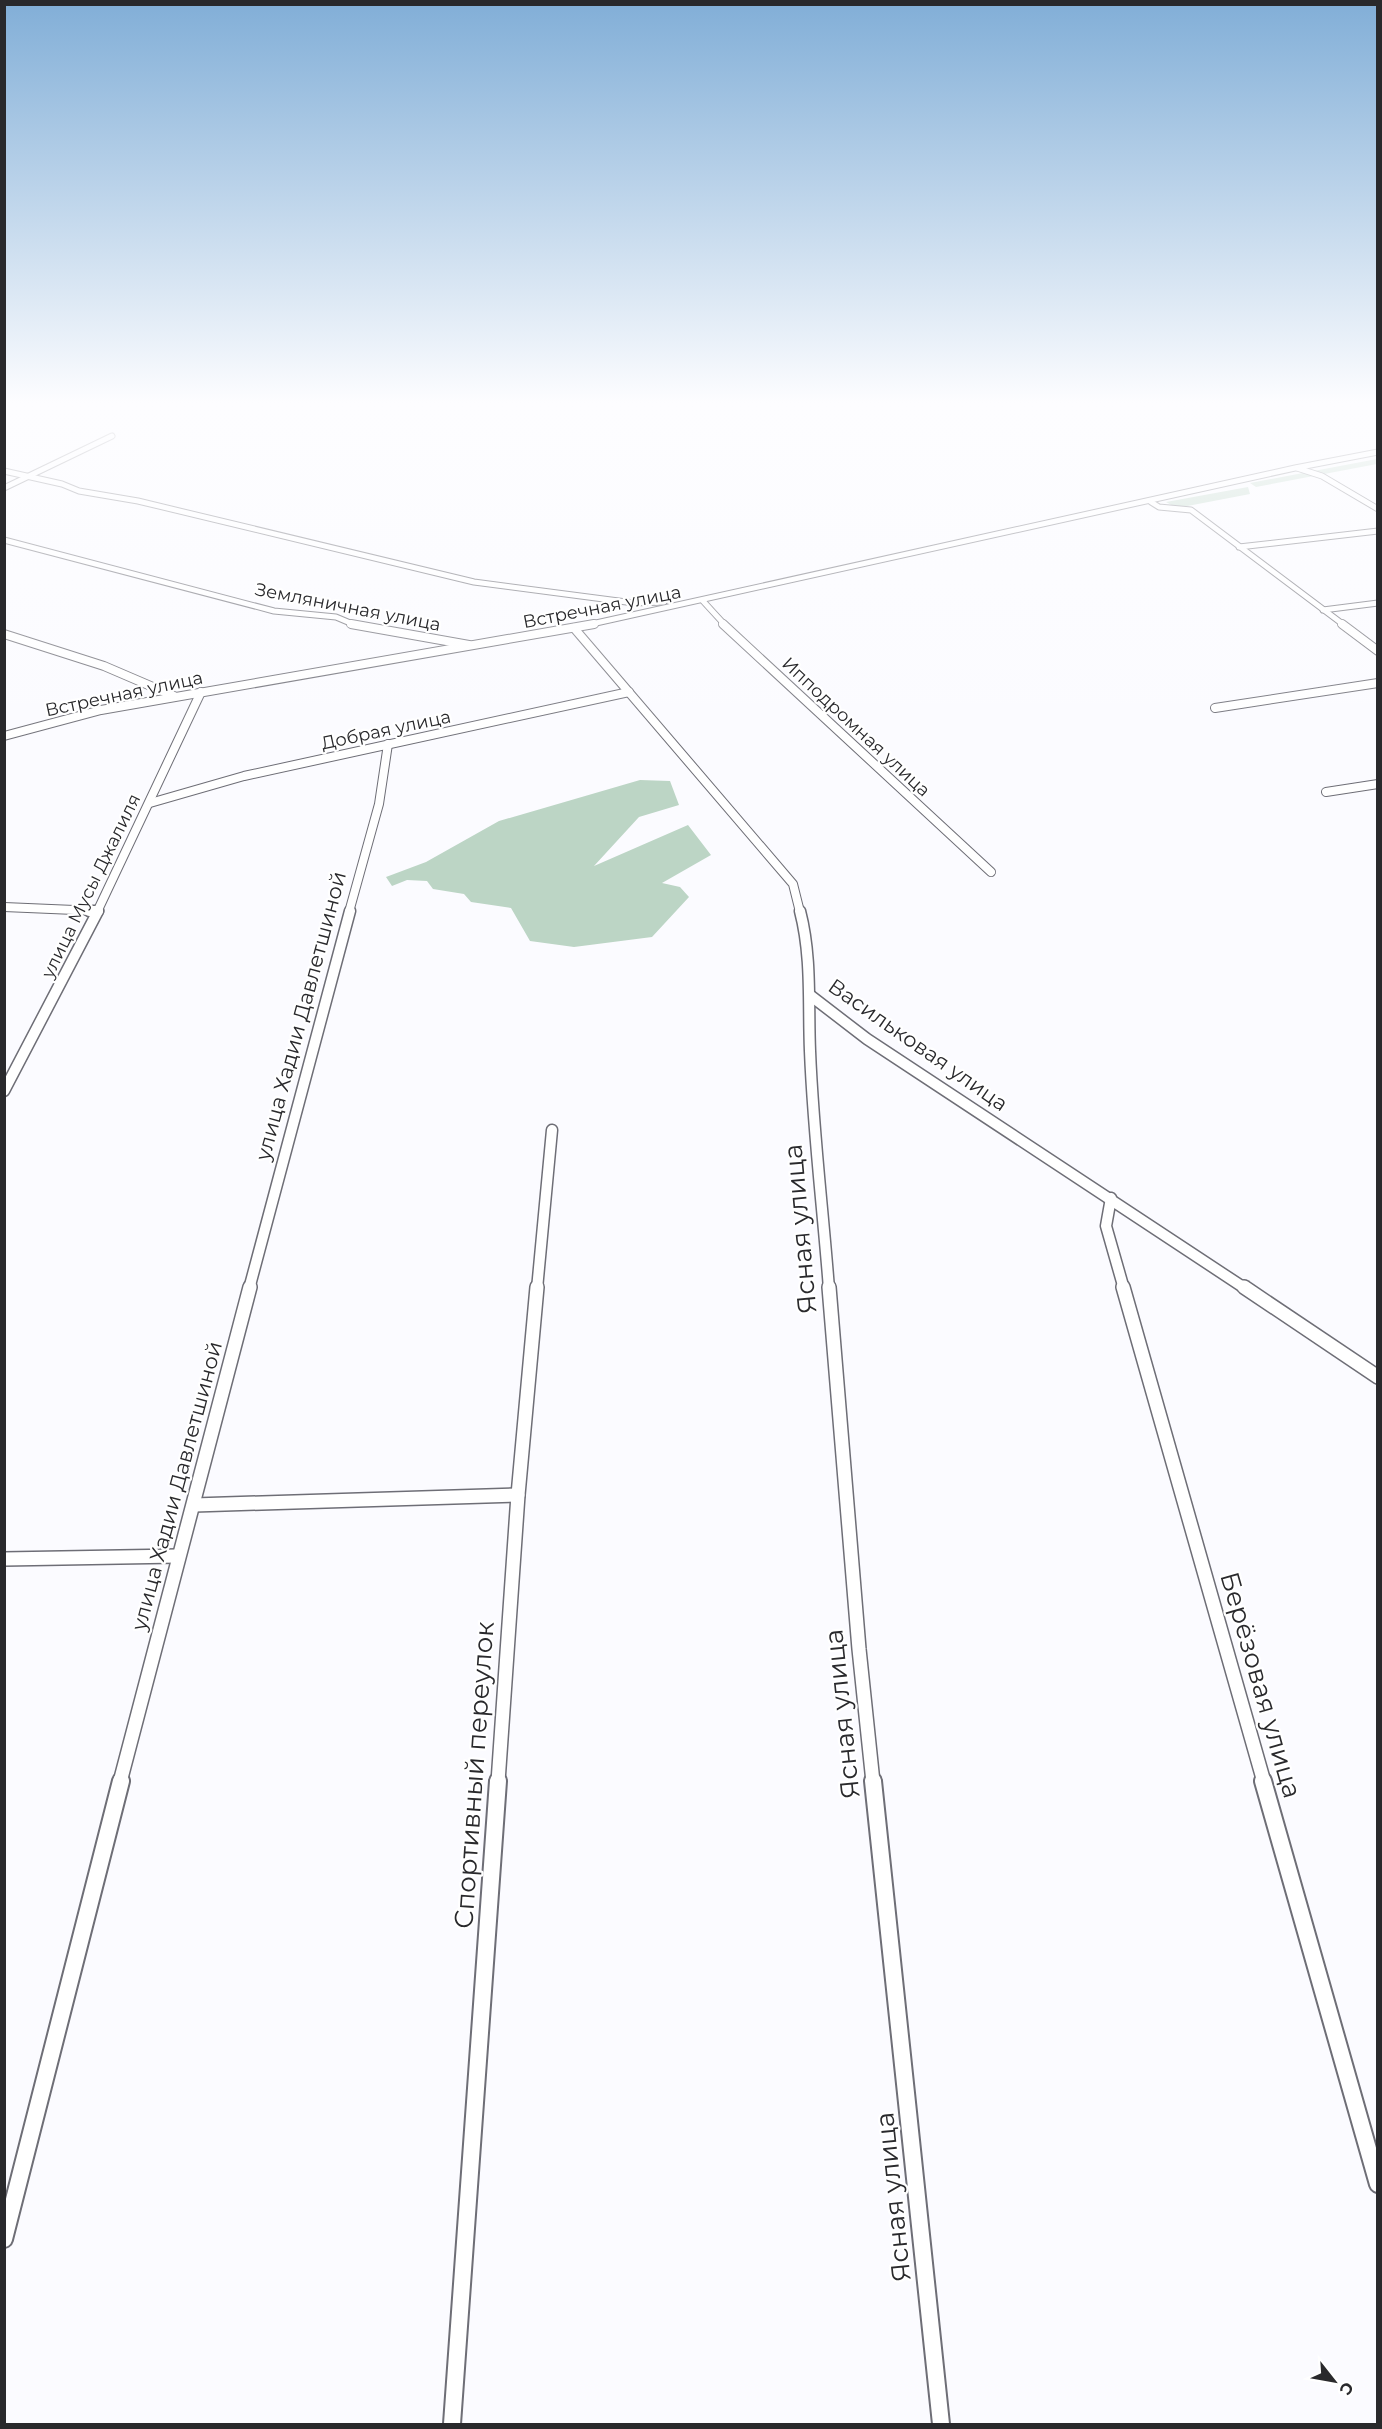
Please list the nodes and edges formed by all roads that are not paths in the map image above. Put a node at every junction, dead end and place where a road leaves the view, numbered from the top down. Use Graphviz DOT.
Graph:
graph roads {
  1 [pos="214,519"];
  2 [pos="1071,519"];
  3 [pos="1203,519"];
  4 [pos="1377,531"];
  5 [pos="4,540"];
  6 [pos="1239,547"];
  7 [pos="702,601"];
  8 [pos="664,602"];
  9 [pos="1377,603"];
  10 [pos="1323,610"];
  11 [pos="574,628"];
  12 [pos="4,634"];
  13 [pos="478,646"];
  14 [pos="1377,651"];
  15 [pos="1377,683"];
  16 [pos="201,692"];
  17 [pos="629,692"];
  18 [pos="175,696"];
  19 [pos="1215,708"];
  20 [pos="4,736"];
  21 [pos="388,744"];
  22 [pos="1377,784"];
  23 [pos="1326,792"];
  24 [pos="150,804"];
  25 [pos="991,872"];
  26 [pos="4,908"];
  27 [pos="98,912"];
  28 [pos="811,996"];
  29 [pos="4,1091"];
  30 [pos="552,1130"];
  31 [pos="1111,1198"];
  32 [pos="1377,1377"];
  33 [pos="518,1495"];
  34 [pos="194,1505"];
  35 [pos="178,1556"];
  36 [pos="4,1558"];
  37 [pos="1377,2184"];
  38 [pos="4,2239"];
  39 [pos="452,2424"];
  40 [pos="941,2424"];
  1 -- 8 [label="street"];
  2 -- 7 [label="street, Встречная улица"];
  3 -- 6 [label="street"];
  4 -- 6 [label="street"];
  5 -- 13 [label="street, Земляничная улица"];
  6 -- 10 [label="street"];
  7 -- 11 [label="street, Встречная улица"];
  7 -- 25 [label="street, Ипподромная улица"];
  9 -- 10 [label="street"];
  10 -- 14 [label="street"];
  11 -- 13 [label="street, Встречная улица"];
  11 -- 17 [label="street, Васильковая улица"];
  12 -- 18 [label="street"];
  13 -- 16 [label="street, Встречная улица"];
  15 -- 19 [label="street"];
  16 -- 18 [label="street, Встречная улица"];
  16 -- 24 [label="street, улица Мусы Джалиля"];
  17 -- 21 [label="street, Добрая улица"];
  17 -- 28 [label="street, Васильковая улица"];
  18 -- 20 [label="street, Встречная улица"];
  21 -- 24 [label="street, Добрая улица"];
  21 -- 34 [label="street, улица Хадии Давлетшиной"];
  22 -- 23 [label="street"];
  24 -- 27 [label="street, улица Мусы Джалиля"];
  26 -- 27 [label="street"];
  27 -- 29 [label="street, улица Мусы Джалиля"];
  28 -- 31 [label="street, Васильковая улица"];
  28 -- 40 [label="street, Ясная улица"];
  30 -- 33 [label="street, Спортивный переулок"];
  31 -- 32 [label="street, Васильковая улица"];
  31 -- 37 [label="street, Берёзовая улица"];
  33 -- 34 [label="street"];
  33 -- 39 [label="street, Спортивный переулок"];
  34 -- 35 [label="street, улица Хадии Давлетшиной"];
  35 -- 36 [label="street"];
  35 -- 38 [label="street, улица Хадии Давлетшиной"];
}
